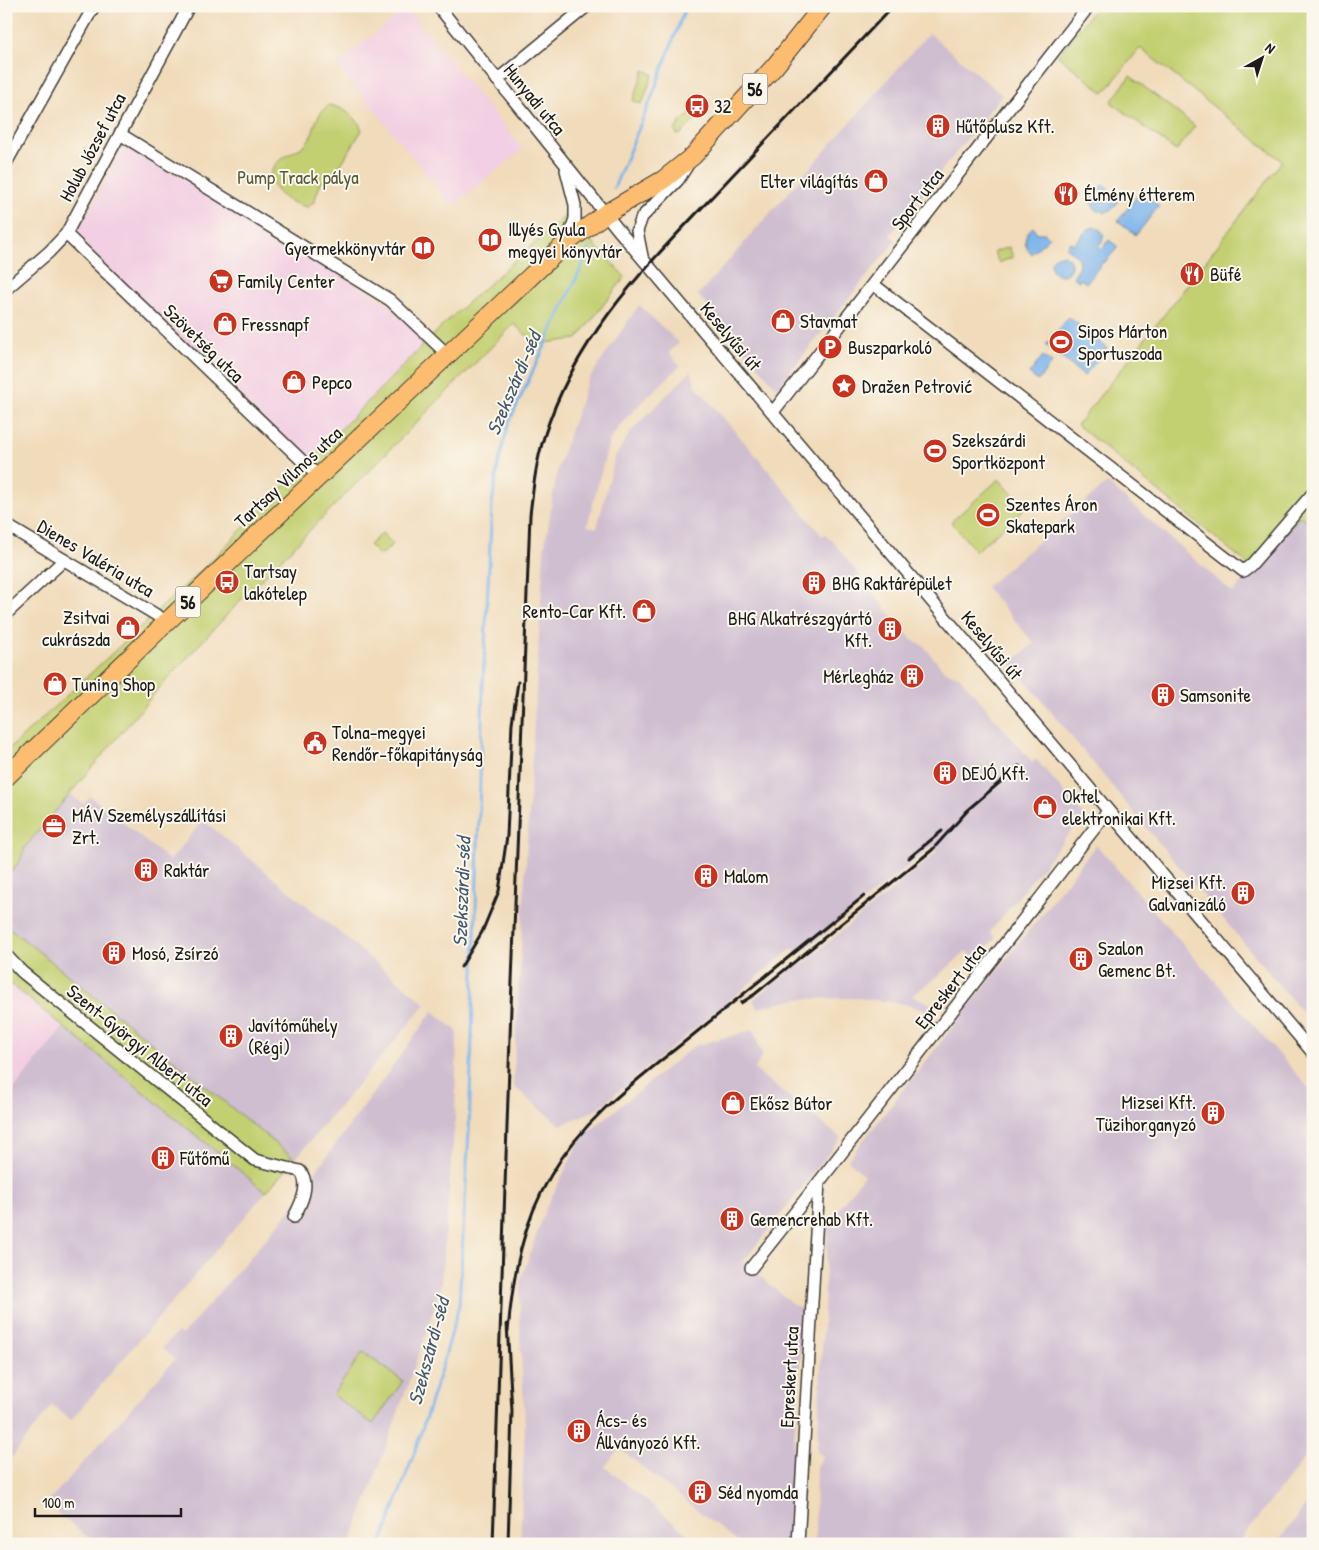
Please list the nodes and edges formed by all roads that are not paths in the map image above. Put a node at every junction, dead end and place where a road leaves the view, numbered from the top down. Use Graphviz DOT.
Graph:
graph roads {
  1 [pos="94,6"];
  2 [pos="189,6"];
  3 [pos="438,6"];
  4 [pos="588,6"];
  5 [pos="823,6"];
  6 [pos="1089,6"];
  7 [pos="497,80"];
  8 [pos="120,134"];
  9 [pos="693,156"];
  10 [pos="6,163"];
  11 [pos="564,164"];
  12 [pos="605,214"];
  13 [pos="66,234"];
  14 [pos="566,243"];
  15 [pos="642,257"];
  16 [pos="873,284"];
  17 [pos="6,289"];
  18 [pos="448,355"];
  19 [pos="773,412"];
  20 [pos="319,476"];
  21 [pos="1313,493"];
  22 [pos="6,525"];
  23 [pos="64,560"];
  24 [pos="6,614"];
  25 [pos="168,622"];
  26 [pos="6,777"];
  27 [pos="1108,811"];
  28 [pos="6,955"];
  29 [pos="1313,1053"];
  30 [pos="819,1182"];
  31 [pos="294,1217"];
  32 [pos="751,1268"];
  33 [pos="798,1544"];
  1 -- 10 [label="street"];
  2 -- 8 [label="street, Holub József utca"];
  3 -- 7 [label="street, Hunyadi utca"];
  4 -- 7 [label="street"];
  5 -- 9 [label="main road, 56"];
  6 -- 16 [label="street, Sport utca"];
  7 -- 11 [label="street, Hunyadi utca"];
  8 -- 13 [label="street, Holub József utca"];
  8 -- 18 [label="street"];
  9 -- 12 [label="main road, 56"];
  9 -- 15 [label="street"];
  11 -- 12 [label="street, Hunyadi utca"];
  11 -- 14 [label="street"];
  12 -- 14 [label="main road, Tartsay Vilmos utca / 56"];
  12 -- 15 [label="street, Keselyűsi út"];
  13 -- 17 [label="street, Holub József utca"];
  13 -- 20 [label="street, Szövetség utca"];
  14 -- 18 [label="main road, Tartsay Vilmos utca / 56"];
  15 -- 19 [label="street, Keselyűsi út"];
  16 -- 19 [label="street, Sport utca"];
  16 -- 21 [label="street"];
  18 -- 20 [label="main road, Tartsay Vilmos utca / 56"];
  19 -- 27 [label="street, Keselyűsi út"];
  20 -- 25 [label="main road, Tartsay Vilmos utca / 56"];
  22 -- 23 [label="street, Dienes Valéria utca"];
  23 -- 24 [label="street"];
  23 -- 25 [label="street, Dienes Valéria utca"];
  25 -- 26 [label="main road, Tartsay Vilmos utca / 56"];
  27 -- 29 [label="street, Keselyűsi út"];
  27 -- 30 [label="street, Epreskert utca"];
  28 -- 31 [label="street, Szent-Györgyi Albert utca"];
  30 -- 32 [label="street, Epreskert utca"];
  30 -- 33 [label="street, Epreskert utca"];
}
